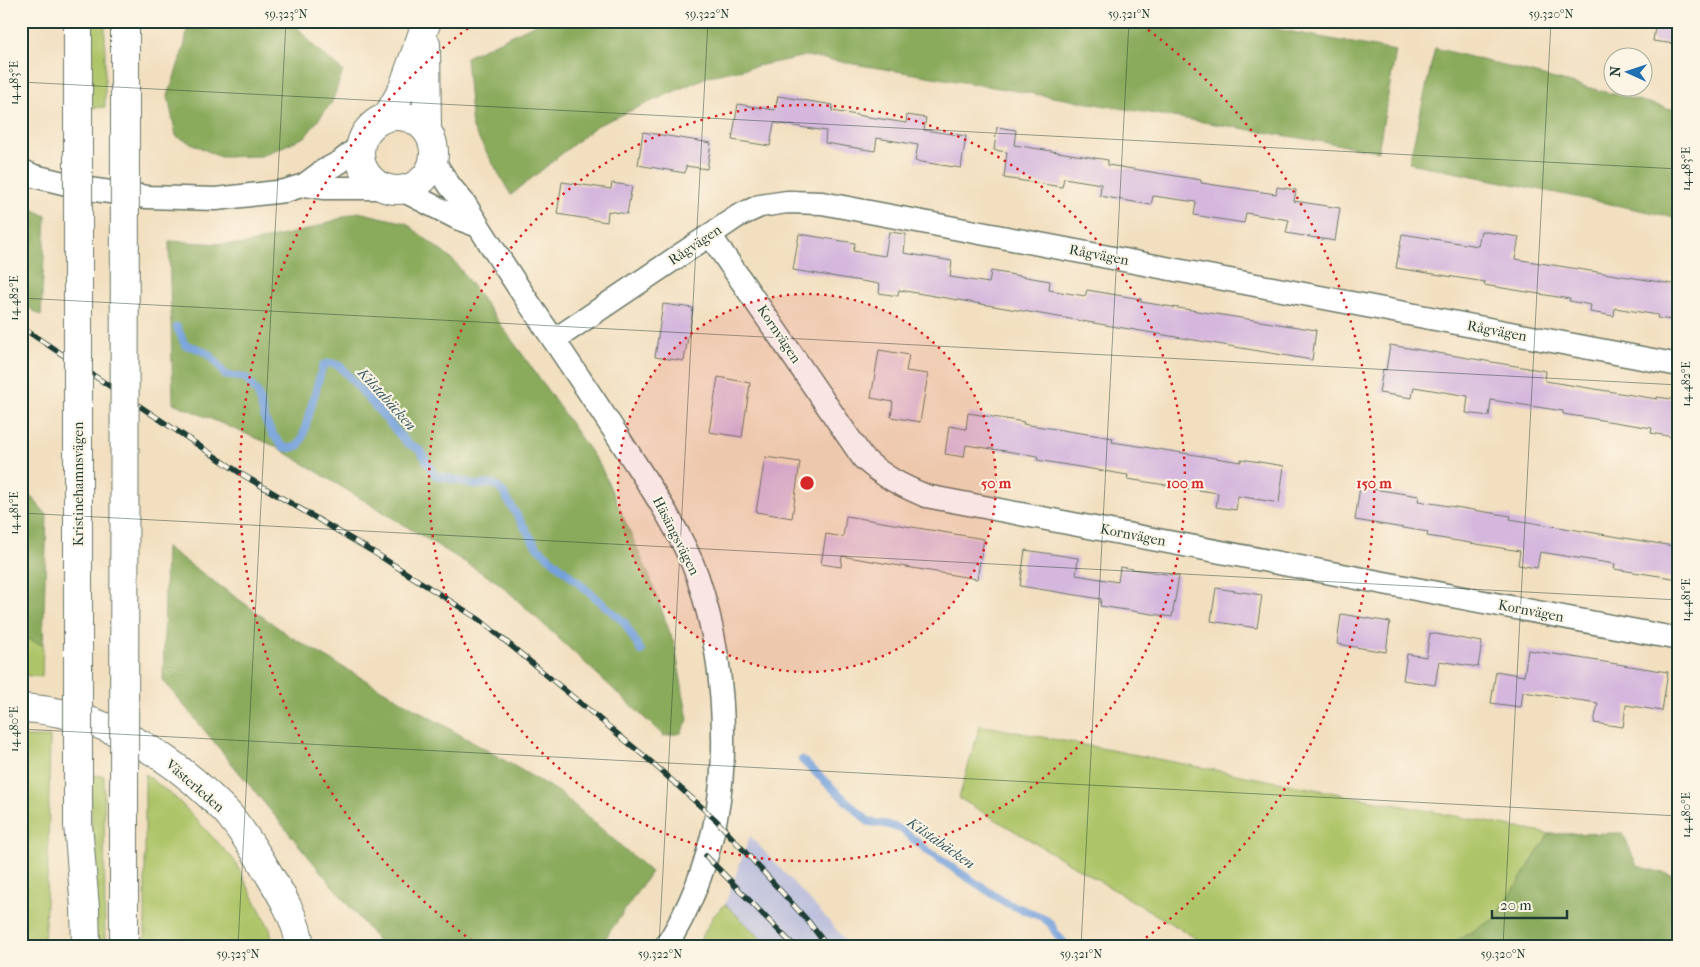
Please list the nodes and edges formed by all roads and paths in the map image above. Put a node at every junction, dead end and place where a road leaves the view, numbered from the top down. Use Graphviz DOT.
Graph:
graph roads {
  1 [pos="78,21"];
  2 [pos="125,21"];
  3 [pos="427,24"];
  4 [pos="387,117"];
  5 [pos="427,130"];
  6 [pos="361,145"];
  7 [pos="434,162"];
  8 [pos="21,170"];
  9 [pos="304,185"];
  10 [pos="392,189"];
  11 [pos="478,226"];
  12 [pos="710,235"];
  13 [pos="554,340"];
  14 [pos="1679,365"];
  15 [pos="1679,639"];
  16 [pos="21,708"];
  17 [pos="86,946"];
  18 [pos="124,946"];
  19 [pos="300,946"];
  20 [pos="666,946"];
  1 -- 17 [label="main road, Kristinehamnsvägen, bridge"];
  2 -- 18 [label="main road, bridge"];
  3 -- 4 [label="main road"];
  3 -- 5 [label="main road"];
  4 -- 5 [label="main road"];
  4 -- 6 [label="main road"];
  5 -- 7 [label="main road"];
  6 -- 9 [label="street"];
  6 -- 10 [label="main road"];
  7 -- 10 [label="main road"];
  7 -- 11 [label="street, Häsängsvägen"];
  8 -- 9 [label="street"];
  9 -- 10 [label="street"];
  10 -- 11 [label="street"];
  11 -- 13 [label="street, Häsängsvägen"];
  12 -- 13 [label="street, Rågvägen"];
  12 -- 14 [label="street, Rågvägen"];
  12 -- 15 [label="street, Kornvägen"];
  13 -- 20 [label="street, Häsängsvägen"];
  16 -- 19 [label="main road, Västerleden"];
}
